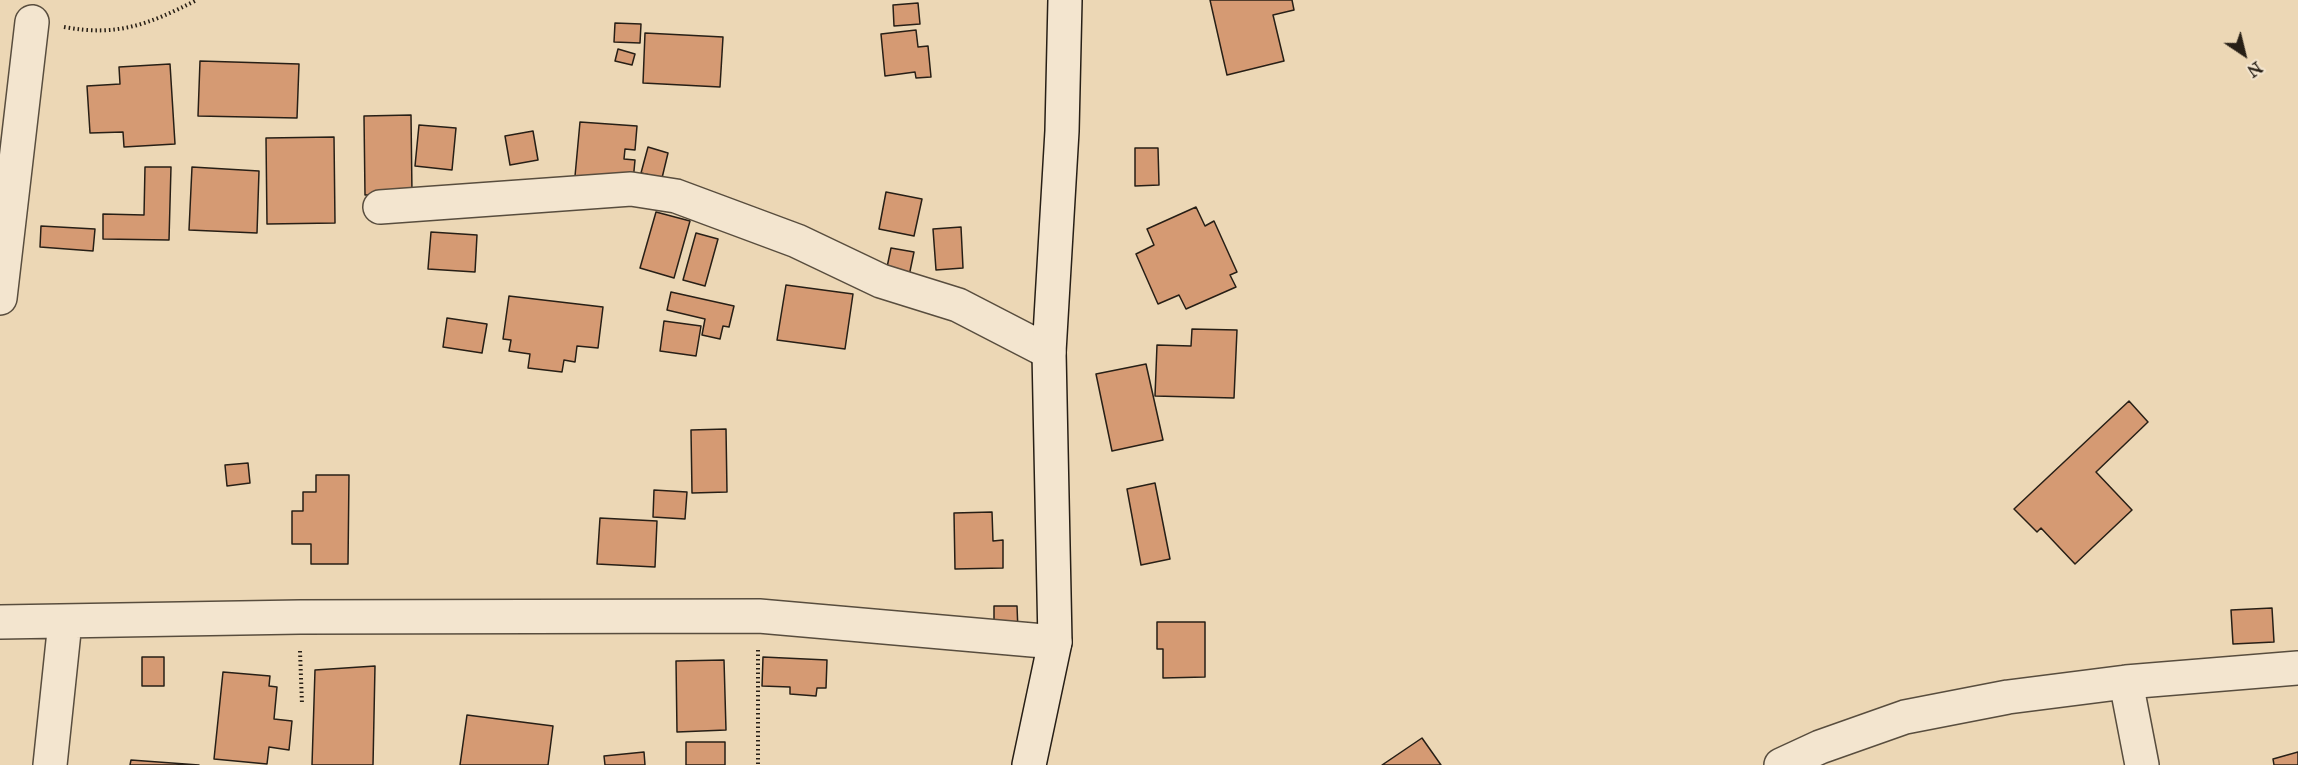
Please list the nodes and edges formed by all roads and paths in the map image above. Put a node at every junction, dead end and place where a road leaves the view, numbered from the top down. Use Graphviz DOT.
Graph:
graph roads {
  1 [pos="197,0"];
  2 [pos="1065,0"];
  3 [pos="32,22"];
  4 [pos="380,207"];
  5 [pos="3,230"];
  6 [pos="0,298"];
  7 [pos="1049,352"];
  8 [pos="759,616"];
  9 [pos="300,617"];
  10 [pos="0,622"];
  11 [pos="65,622"];
  12 [pos="1055,642"];
  13 [pos="2298,668"];
  14 [pos="2126,682"];
  15 [pos="302,704"];
  16 [pos="51,765"];
  17 [pos="758,765"];
  18 [pos="1029,765"];
  19 [pos="1781,765"];
  20 [pos="2142,765"];
  1 -- 3 [label="path"];
  2 -- 7 [label="street"];
  3 -- 5 [label="street"];
  4 -- 7 [label="street"];
  5 -- 6 [label="street"];
  7 -- 12 [label="street"];
  8 -- 9 [label="street"];
  8 -- 12 [label="street"];
  8 -- 17 [label="path"];
  9 -- 11 [label="street"];
  9 -- 15 [label="path"];
  10 -- 11 [label="street"];
  11 -- 16 [label="street"];
  12 -- 18 [label="street"];
  13 -- 14 [label="street"];
  14 -- 19 [label="street"];
  14 -- 20 [label="street"];
}
